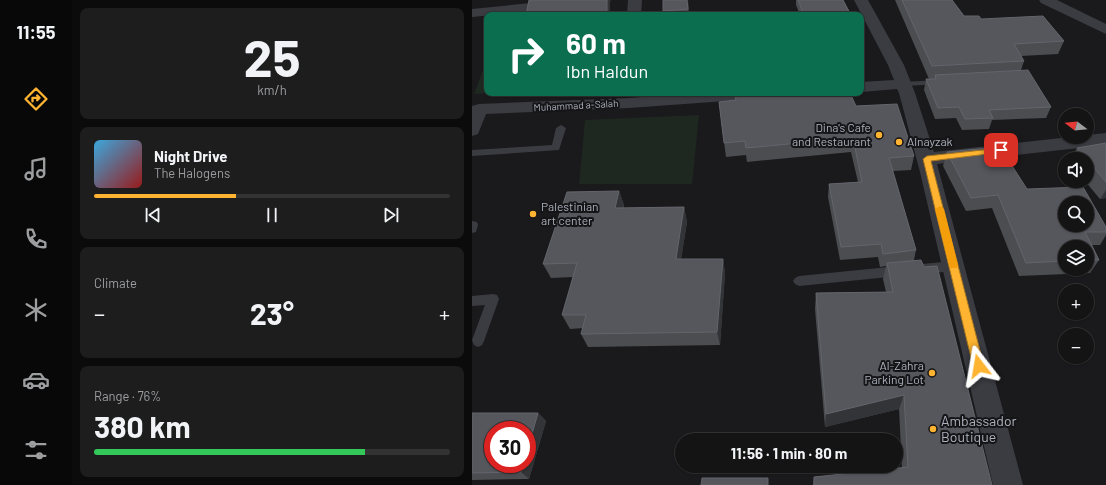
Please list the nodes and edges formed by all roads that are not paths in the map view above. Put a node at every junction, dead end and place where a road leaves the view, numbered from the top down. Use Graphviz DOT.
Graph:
graph roads {
  1 [pos="604,0"];
  2 [pos="635,0"];
  3 [pos="861,0"];
  4 [pos="1046,0"];
  5 [pos="491,12"];
  6 [pos="634,12"];
  7 [pos="484,13"];
  8 [pos="472,14"];
  9 [pos="1106,30"];
  10 [pos="951,81"];
  11 [pos="903,84"];
  12 [pos="864,87"];
  13 [pos="685,96"];
  14 [pos="629,98"];
  15 [pos="561,128"];
  16 [pos="472,130"];
  17 [pos="1106,138"];
  18 [pos="472,153"];
  19 [pos="927,159"];
  20 [pos="954,266"];
  21 [pos="798,281"];
  22 [pos="472,301"];
  23 [pos="478,341"];
  24 [pos="1008,485"];
  1 -- 5 [label="street"];
  2 -- 6 [label="street"];
  3 -- 11 [label="street"];
  4 -- 9 [label="street"];
  7 -- 8 [label="street"];
  10 -- 11 [label="lane"];
  11 -- 12 [label="street"];
  11 -- 19 [label="street"];
  13 -- 14 [label="street, Muhammad a-Salah"];
  14 -- 16 [label="street, Muhammad a-Salah"];
  15 -- 18 [label="lane"];
  17 -- 19 [label="street"];
  19 -- 20 [label="street"];
  20 -- 21 [label="lane"];
  20 -- 24 [label="street"];
  22 -- 23 [label="lane"];
}
